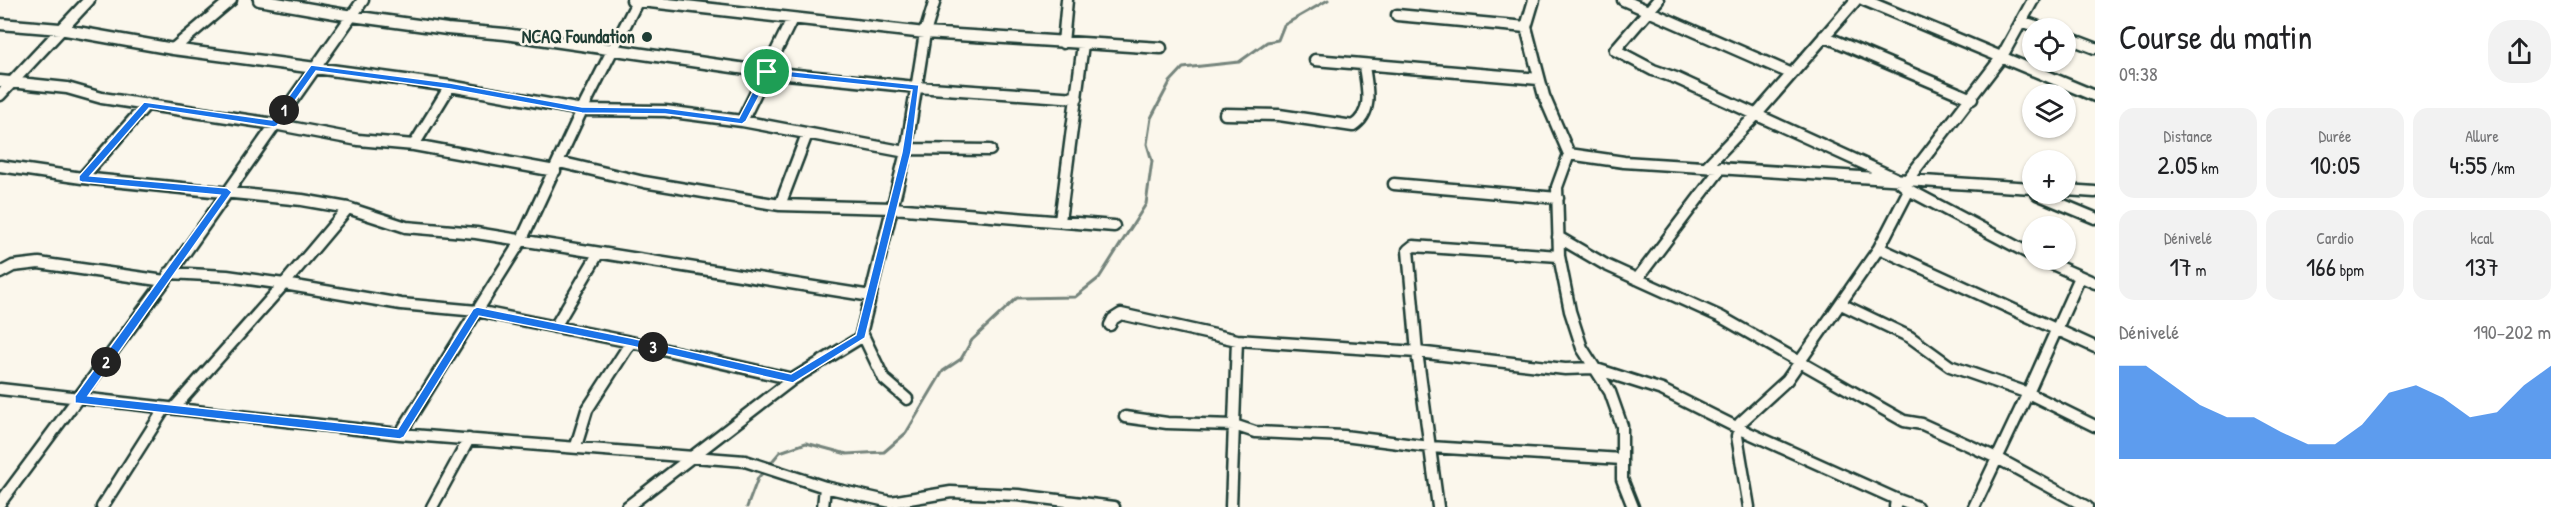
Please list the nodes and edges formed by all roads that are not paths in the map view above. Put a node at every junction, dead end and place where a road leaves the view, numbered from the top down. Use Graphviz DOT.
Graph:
graph roads {
  1 [pos="89,0"];
  2 [pos="231,0"];
  3 [pos="259,0"];
  4 [pos="363,0"];
  5 [pos="636,0"];
  6 [pos="935,0"];
  7 [pos="1067,0"];
  8 [pos="1534,0"];
  9 [pos="1623,0"];
  10 [pos="1658,0"];
  11 [pos="1856,0"];
  12 [pos="1864,0"];
  13 [pos="2033,0"];
  14 [pos="1649,10"];
  15 [pos="1397,15"];
  16 [pos="352,16"];
  17 [pos="792,19"];
  18 [pos="2021,21"];
  19 [pos="0,24"];
  20 [pos="1526,27"];
  21 [pos="60,29"];
  22 [pos="925,33"];
  23 [pos="1824,36"];
  24 [pos="2076,41"];
  25 [pos="1063,43"];
  26 [pos="1083,44"];
  27 [pos="1161,48"];
  28 [pos="2095,48"];
  29 [pos="173,49"];
  30 [pos="612,51"];
  31 [pos="2001,58"];
  32 [pos="1315,60"];
  33 [pos="1365,66"];
  34 [pos="314,68"];
  35 [pos="767,72"];
  36 [pos="1790,73"];
  37 [pos="1539,79"];
  38 [pos="0,81"];
  39 [pos="12,81"];
  40 [pos="450,86"];
  41 [pos="916,87"];
  42 [pos="0,95"];
  43 [pos="2095,96"];
  44 [pos="1077,98"];
  45 [pos="1972,99"];
  46 [pos="147,104"];
  47 [pos="582,110"];
  48 [pos="1225,114"];
  49 [pos="1756,115"];
  50 [pos="742,121"];
  51 [pos="274,124"];
  52 [pos="807,134"];
  53 [pos="414,145"];
  54 [pos="907,150"];
  55 [pos="990,150"];
  56 [pos="1569,154"];
  57 [pos="0,166"];
  58 [pos="557,166"];
  59 [pos="1707,166"];
  60 [pos="1722,167"];
  61 [pos="82,178"];
  62 [pos="1895,178"];
  63 [pos="1394,184"];
  64 [pos="1909,184"];
  65 [pos="2022,187"];
  66 [pos="2076,191"];
  67 [pos="227,192"];
  68 [pos="2095,192"];
  69 [pos="1558,198"];
  70 [pos="2061,204"];
  71 [pos="780,205"];
  72 [pos="348,208"];
  73 [pos="893,208"];
  74 [pos="2095,218"];
  75 [pos="1060,221"];
  76 [pos="1114,226"];
  77 [pos="1558,237"];
  78 [pos="520,241"];
  79 [pos="1879,248"];
  80 [pos="2022,250"];
  81 [pos="598,255"];
  82 [pos="1559,256"];
  83 [pos="2065,270"];
  84 [pos="0,273"];
  85 [pos="167,277"];
  86 [pos="2080,277"];
  87 [pos="1637,279"];
  88 [pos="2095,283"];
  89 [pos="284,284"];
  90 [pos="871,296"];
  91 [pos="1841,304"];
  92 [pos="477,311"];
  93 [pos="1110,325"];
  94 [pos="555,327"];
  95 [pos="2056,330"];
  96 [pos="862,333"];
  97 [pos="1237,340"];
  98 [pos="631,342"];
  99 [pos="2095,347"];
  100 [pos="1417,352"];
  101 [pos="1800,360"];
  102 [pos="1593,368"];
  103 [pos="793,379"];
  104 [pos="0,389"];
  105 [pos="2028,393"];
  106 [pos="907,399"];
  107 [pos="79,400"];
  108 [pos="170,408"];
  109 [pos="1125,417"];
  110 [pos="1234,424"];
  111 [pos="2095,426"];
  112 [pos="1738,428"];
  113 [pos="400,434"];
  114 [pos="469,439"];
  115 [pos="576,446"];
  116 [pos="1430,447"];
  117 [pos="688,458"];
  118 [pos="1622,459"];
  119 [pos="1999,459"];
  120 [pos="825,487"];
  121 [pos="0,503"];
  122 [pos="1895,503"];
  123 [pos="102,507"];
  124 [pos="432,507"];
  125 [pos="627,507"];
  126 [pos="823,507"];
  127 [pos="1114,507"];
  128 [pos="1231,507"];
  129 [pos="1438,507"];
  130 [pos="1633,507"];
  131 [pos="1749,507"];
  132 [pos="1917,507"];
  133 [pos="1974,507"];
  134 [pos="2087,507"];
  1 -- 21 [label="street"];
  2 -- 29 [label="street"];
  3 -- 16 [label="street"];
  4 -- 16 [label="street"];
  5 -- 17 [label="street"];
  5 -- 30 [label="street"];
  6 -- 22 [label="street"];
  7 -- 25 [label="street"];
  8 -- 20 [label="street"];
  9 -- 14 [label="street"];
  10 -- 14 [label="street"];
  11 -- 23 [label="street"];
  12 -- 31 [label="street"];
  13 -- 18 [label="street"];
  14 -- 36 [label="street"];
  14 -- 49 [label="street"];
  15 -- 20 [label="street"];
  16 -- 30 [label="street"];
  16 -- 34 [label="street"];
  17 -- 22 [label="street"];
  17 -- 35 [label="street"];
  18 -- 31 [label="street"];
  19 -- 21 [label="street"];
  20 -- 37 [label="street"];
  21 -- 29 [label="street"];
  21 -- 39 [label="street"];
  22 -- 25 [label="street"];
  22 -- 41 [label="street"];
  23 -- 36 [label="street"];
  23 -- 45 [label="street"];
  24 -- 28 [label="street"];
  25 -- 26 [label="street"];
  26 -- 27 [label="street"];
  26 -- 44 [label="street"];
  29 -- 34 [label="street"];
  30 -- 35 [label="street"];
  30 -- 47 [label="street"];
  31 -- 43 [label="street"];
  31 -- 45 [label="street"];
  32 -- 33 [label="street"];
  33 -- 37 [label="street"];
  33 -- 48 [label="street"];
  34 -- 40 [label="street"];
  34 -- 51 [label="street"];
  35 -- 41 [label="street"];
  35 -- 50 [label="street"];
  36 -- 49 [label="street"];
  37 -- 56 [label="street"];
  38 -- 39 [label="street"];
  39 -- 42 [label="street"];
  39 -- 46 [label="street"];
  40 -- 47 [label="street"];
  40 -- 53 [label="street"];
  41 -- 44 [label="street"];
  41 -- 54 [label="street"];
  44 -- 75 [label="street"];
  45 -- 64 [label="street"];
  46 -- 51 [label="street"];
  46 -- 61 [label="street"];
  47 -- 50 [label="street"];
  47 -- 58 [label="street"];
  49 -- 59 [label="street"];
  49 -- 62 [label="street"];
  50 -- 52 [label="street"];
  51 -- 53 [label="street"];
  51 -- 67 [label="street"];
  52 -- 54 [label="street"];
  52 -- 71 [label="street"];
  53 -- 58 [label="street"];
  54 -- 55 [label="street"];
  54 -- 73 [label="street"];
  56 -- 59 [label="street"];
  56 -- 69 [label="street"];
  57 -- 61 [label="street"];
  58 -- 71 [label="street"];
  58 -- 78 [label="street"];
  59 -- 60 [label="street"];
  60 -- 62 [label="street"];
  60 -- 87 [label="street"];
  61 -- 67 [label="street"];
  62 -- 64 [label="street"];
  63 -- 69 [label="street"];
  64 -- 65 [label="street"];
  64 -- 79 [label="street"];
  64 -- 80 [label="street"];
  66 -- 68 [label="street"];
  67 -- 72 [label="street"];
  67 -- 85 [label="street"];
  69 -- 77 [label="street"];
  70 -- 74 [label="street"];
  71 -- 73 [label="street"];
  72 -- 78 [label="street"];
  72 -- 89 [label="street"];
  73 -- 75 [label="street"];
  73 -- 90 [label="street"];
  75 -- 76 [label="street"];
  77 -- 82 [label="street"];
  77 -- 87 [label="street"];
  78 -- 81 [label="street"];
  78 -- 92 [label="street"];
  79 -- 91 [label="street"];
  79 -- 95 [label="street"];
  81 -- 90 [label="street"];
  81 -- 94 [label="street"];
  82 -- 100 [label="street"];
  82 -- 102 [label="street"];
  83 -- 86 [label="street"];
  84 -- 85 [label="street"];
  85 -- 89 [label="street"];
  85 -- 107 [label="street"];
  86 -- 88 [label="street"];
  86 -- 95 [label="street"];
  87 -- 101 [label="street"];
  89 -- 92 [label="street"];
  89 -- 108 [label="street"];
  90 -- 96 [label="street"];
  91 -- 101 [label="street"];
  91 -- 105 [label="street"];
  92 -- 94 [label="street"];
  92 -- 113 [label="street"];
  93 -- 97 [label="street"];
  94 -- 98 [label="street"];
  95 -- 99 [label="street"];
  95 -- 105 [label="street"];
  96 -- 103 [label="street"];
  96 -- 106 [label="street"];
  97 -- 100 [label="street"];
  97 -- 110 [label="street"];
  98 -- 103 [label="street"];
  98 -- 115 [label="street"];
  100 -- 102 [label="street"];
  100 -- 116 [label="street"];
  101 -- 112 [label="street"];
  101 -- 119 [label="street"];
  102 -- 112 [label="street"];
  102 -- 118 [label="street"];
  103 -- 117 [label="street"];
  104 -- 107 [label="street"];
  105 -- 111 [label="street"];
  105 -- 119 [label="street"];
  107 -- 108 [label="street"];
  107 -- 121 [label="street"];
  108 -- 113 [label="street"];
  108 -- 123 [label="street"];
  109 -- 110 [label="street"];
  110 -- 116 [label="street"];
  110 -- 128 [label="street"];
  112 -- 122 [label="street"];
  112 -- 131 [label="street"];
  113 -- 114 [label="street"];
  114 -- 115 [label="street"];
  114 -- 124 [label="street"];
  115 -- 117 [label="street"];
  116 -- 118 [label="street"];
  116 -- 129 [label="street"];
  117 -- 120 [label="street"];
  117 -- 125 [label="street"];
  118 -- 130 [label="street"];
  119 -- 133 [label="street"];
  119 -- 134 [label="street"];
  120 -- 126 [label="street"];
  120 -- 127 [label="street"];
  122 -- 132 [label="street"];
}
